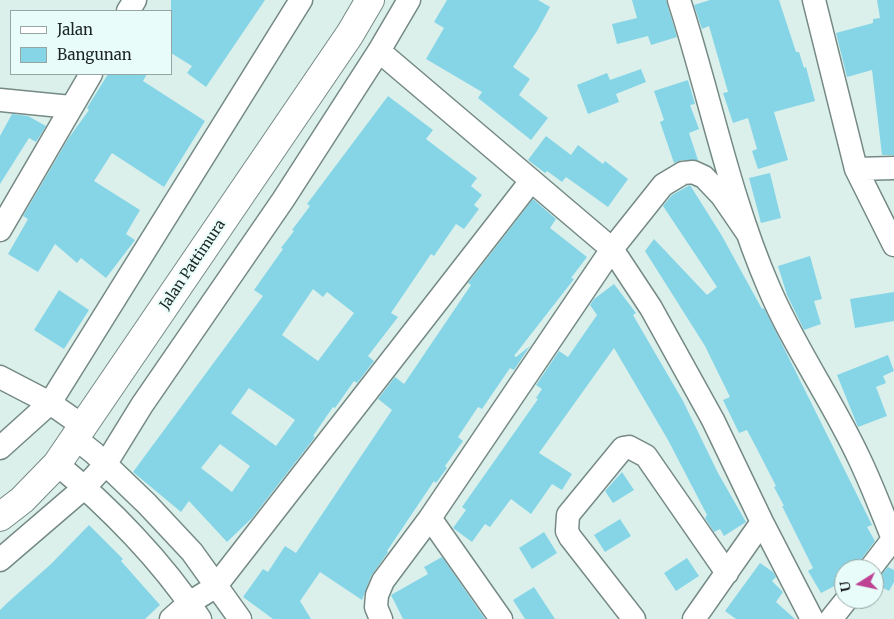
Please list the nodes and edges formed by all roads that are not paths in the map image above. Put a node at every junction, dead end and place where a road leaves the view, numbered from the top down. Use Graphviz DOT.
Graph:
graph roads {
  1 [pos="301,0"];
  2 [pos="370,0"];
  3 [pos="409,0"];
  4 [pos="679,0"];
  5 [pos="814,0"];
  6 [pos="379,51"];
  7 [pos="90,75"];
  8 [pos="0,100"];
  9 [pos="71,108"];
  10 [pos="894,168"];
  11 [pos="856,169"];
  12 [pos="532,181"];
  13 [pos="0,230"];
  14 [pos="748,234"];
  15 [pos="894,245"];
  16 [pos="612,249"];
  17 [pos="0,377"];
  18 [pos="50,403"];
  19 [pos="79,432"];
  20 [pos="0,448"];
  21 [pos="56,464"];
  22 [pos="105,465"];
  23 [pos="85,487"];
  24 [pos="0,517"];
  25 [pos="430,518"];
  26 [pos="762,522"];
  27 [pos="878,559"];
  28 [pos="0,560"];
  29 [pos="728,573"];
  30 [pos="215,588"];
  31 [pos="839,609"];
  32 [pos="195,611"];
  33 [pos="170,619"];
  34 [pos="240,619"];
  35 [pos="381,619"];
  36 [pos="501,619"];
  37 [pos="634,619"];
  38 [pos="694,619"];
  39 [pos="812,619"];
  40 [pos="831,619"];
  1 -- 18 [label="street"];
  2 -- 19 [label="street, Jalan Pattimura"];
  3 -- 6 [label="street"];
  4 -- 14 [label="street"];
  5 -- 11 [label="street"];
  6 -- 12 [label="street"];
  6 -- 22 [label="street"];
  7 -- 9 [label="street"];
  8 -- 9 [label="street"];
  9 -- 13 [label="street"];
  10 -- 11 [label="street"];
  11 -- 15 [label="street"];
  12 -- 16 [label="street"];
  12 -- 30 [label="street"];
  14 -- 16 [label="street"];
  14 -- 27 [label="street"];
  16 -- 25 [label="street"];
  16 -- 26 [label="street"];
  17 -- 18 [label="street"];
  18 -- 19 [label="street"];
  18 -- 20 [label="street"];
  19 -- 21 [label="street, Jalan Pattimura"];
  19 -- 22 [label="street"];
  21 -- 23 [label="street"];
  21 -- 24 [label="street, Jalan Pattimura"];
  22 -- 23 [label="street"];
  22 -- 30 [label="street"];
  23 -- 28 [label="street"];
  23 -- 32 [label="street"];
  25 -- 35 [label="street"];
  25 -- 36 [label="street"];
  26 -- 29 [label="street"];
  26 -- 39 [label="street"];
  29 -- 37 [label="street"];
  29 -- 38 [label="street"];
  30 -- 32 [label="street"];
  30 -- 34 [label="street"];
  31 -- 40 [label="street"];
  32 -- 33 [label="street"];
}
